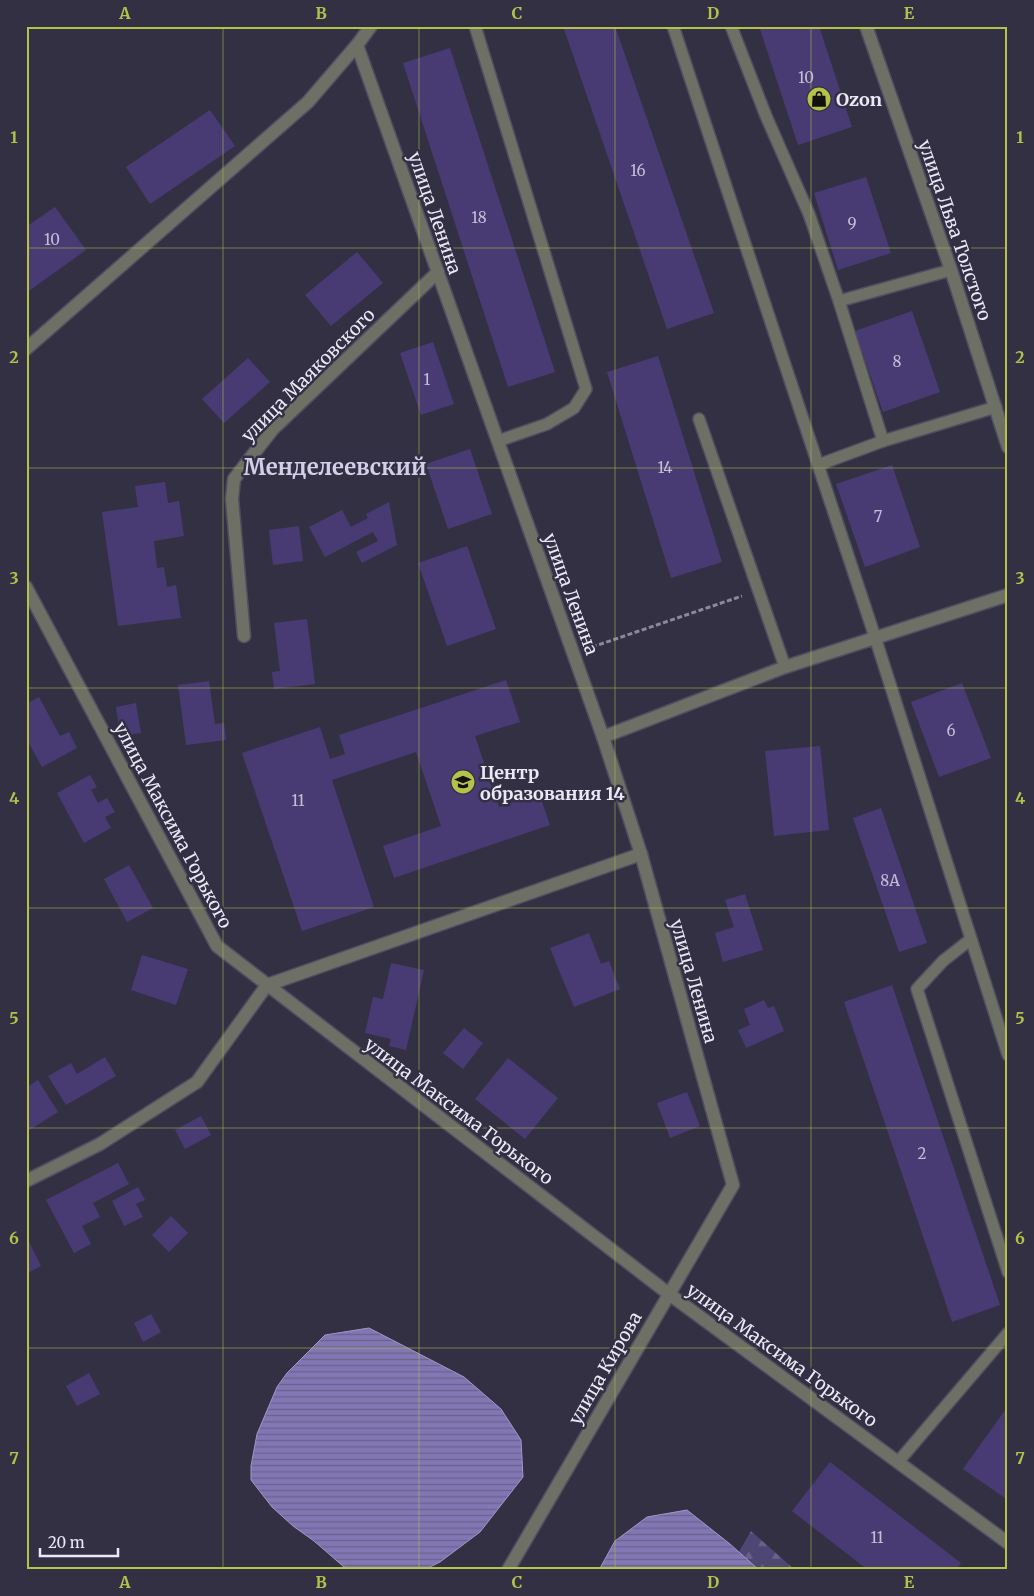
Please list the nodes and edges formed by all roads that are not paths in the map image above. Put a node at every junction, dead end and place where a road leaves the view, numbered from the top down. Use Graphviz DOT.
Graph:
graph roads {
  1 [pos="371,26"];
  2 [pos="475,26"];
  3 [pos="673,26"];
  4 [pos="731,26"];
  5 [pos="866,26"];
  6 [pos="357,45"];
  7 [pos="951,270"];
  8 [pos="438,272"];
  9 [pos="839,301"];
  10 [pos="26,349"];
  11 [pos="996,408"];
  12 [pos="699,419"];
  13 [pos="498,441"];
  14 [pos="883,441"];
  15 [pos="1008,446"];
  16 [pos="818,465"];
  17 [pos="26,587"];
  18 [pos="1008,595"];
  19 [pos="244,636"];
  20 [pos="875,637"];
  21 [pos="785,667"];
  22 [pos="603,738"];
  23 [pos="641,854"];
  24 [pos="971,939"];
  25 [pos="267,985"];
  26 [pos="1008,1054"];
  27 [pos="26,1181"];
  28 [pos="734,1185"];
  29 [pos="1008,1272"];
  30 [pos="669,1294"];
  31 [pos="1008,1332"];
  32 [pos="898,1462"];
  33 [pos="1008,1544"];
  34 [pos="508,1570"];
  1 -- 6 [label="street"];
  2 -- 13 [label="lane"];
  3 -- 16 [label="lane"];
  4 -- 9 [label="lane"];
  5 -- 7 [label="street, улица Льва Толстого"];
  6 -- 8 [label="street, улица Ленина"];
  6 -- 10 [label="street"];
  7 -- 9 [label="lane"];
  7 -- 11 [label="street, улица Льва Толстого"];
  8 -- 13 [label="street, улица Ленина"];
  8 -- 19 [label="street, улица Маяковского"];
  9 -- 14 [label="lane"];
  11 -- 14 [label="lane"];
  11 -- 15 [label="street, улица Льва Толстого"];
  12 -- 21 [label="lane"];
  13 -- 22 [label="street, улица Ленина"];
  14 -- 16 [label="lane"];
  16 -- 20 [label="lane"];
  17 -- 25 [label="street, улица Максима Горького"];
  18 -- 20 [label="street"];
  20 -- 21 [label="street"];
  20 -- 24 [label="lane"];
  21 -- 22 [label="street"];
  22 -- 23 [label="street, улица Ленина"];
  23 -- 25 [label="street"];
  23 -- 28 [label="street, улица Ленина"];
  24 -- 26 [label="lane"];
  24 -- 29 [label="lane"];
  25 -- 27 [label="street"];
  25 -- 30 [label="street, улица Максима Горького"];
  28 -- 30 [label="street, улица Кирова"];
  30 -- 32 [label="street, улица Максима Горького"];
  30 -- 34 [label="street, улица Кирова"];
  31 -- 32 [label="lane"];
  32 -- 33 [label="street, улица Максима Горького"];
}
